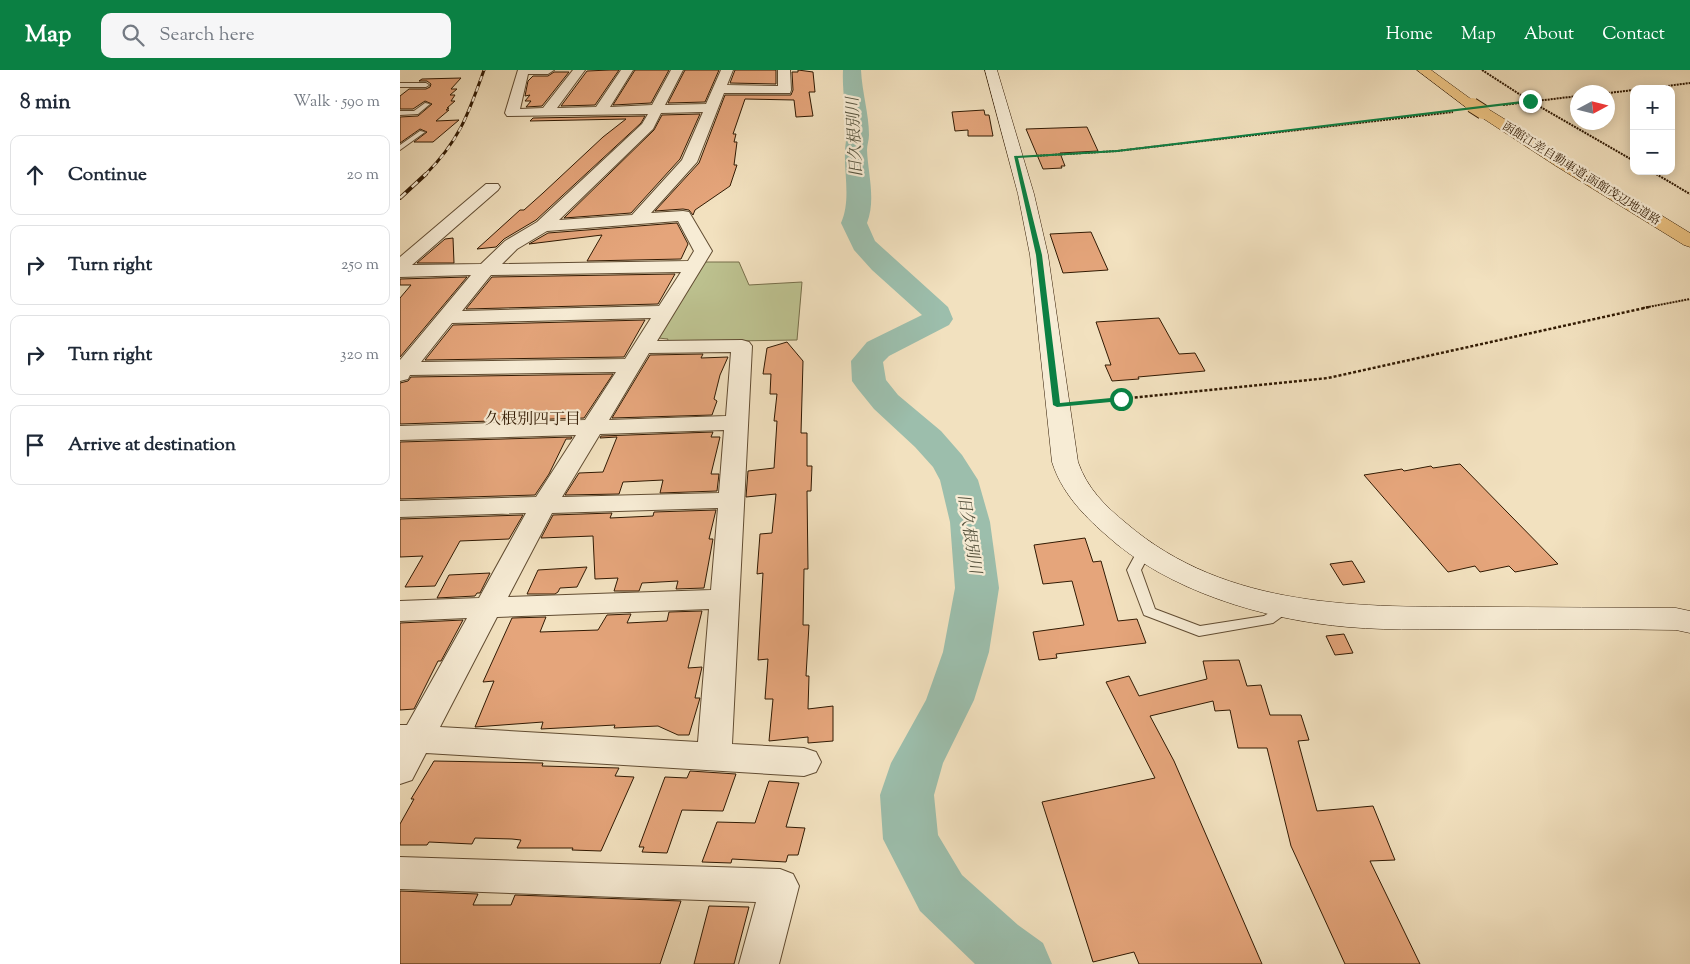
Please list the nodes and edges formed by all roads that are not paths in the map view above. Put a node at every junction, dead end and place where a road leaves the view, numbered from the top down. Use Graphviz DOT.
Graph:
graph roads {
  1 [pos="548,70"];
  2 [pos="579,70"];
  3 [pos="627,70"];
  4 [pos="677,70"];
  5 [pos="727,70"];
  6 [pos="784,70"];
  7 [pos="991,70"];
  8 [pos="1423,70"];
  9 [pos="400,85"];
  10 [pos="426,85"];
  11 [pos="720,89"];
  12 [pos="427,104"];
  13 [pos="712,108"];
  14 [pos="657,109"];
  15 [pos="601,110"];
  16 [pos="547,112"];
  17 [pos="400,113"];
  18 [pos="422,132"];
  19 [pos="404,142"];
  20 [pos="400,148"];
  21 [pos="492,187"];
  22 [pos="638,218"];
  23 [pos="543,226"];
  24 [pos="1690,241"];
  25 [pos="400,266"];
  26 [pos="694,266"];
  27 [pos="485,270"];
  28 [pos="400,271"];
  29 [pos="666,312"];
  30 [pos="448,317"];
  31 [pos="636,356"];
  32 [pos="402,372"];
  33 [pos="737,423"];
  34 [pos="590,428"];
  35 [pos="400,433"];
  36 [pos="732,500"];
  37 [pos="543,506"];
  38 [pos="400,509"];
  39 [pos="1144,551"];
  40 [pos="726,599"];
  41 [pos="1290,607"];
  42 [pos="487,608"];
  43 [pos="400,611"];
  44 [pos="1690,622"];
  45 [pos="408,739"];
  46 [pos="714,756"];
  47 [pos="804,762"];
  48 [pos="400,770"];
  49 [pos="400,873"];
  50 [pos="759,964"];
  1 -- 16 [label="street"];
  2 -- 16 [label="street"];
  3 -- 15 [label="street"];
  4 -- 14 [label="street"];
  5 -- 11 [label="street"];
  6 -- 11 [label="street"];
  7 -- 39 [label="street"];
  8 -- 24 [label="highway, 函館江差自動車道;函館茂辺地道路"];
  9 -- 10 [label="lane"];
  11 -- 13 [label="street"];
  12 -- 17 [label="lane"];
  13 -- 14 [label="street"];
  13 -- 22 [label="street"];
  14 -- 15 [label="street"];
  14 -- 23 [label="street"];
  15 -- 16 [label="street"];
  18 -- 19 [label="lane"];
  19 -- 20 [label="lane"];
  21 -- 25 [label="street"];
  22 -- 23 [label="street"];
  22 -- 26 [label="street"];
  23 -- 27 [label="street"];
  26 -- 27 [label="street"];
  26 -- 29 [label="street"];
  27 -- 28 [label="street"];
  27 -- 30 [label="street"];
  29 -- 30 [label="street"];
  29 -- 31 [label="street"];
  30 -- 32 [label="street"];
  31 -- 32 [label="street"];
  31 -- 33 [label="street"];
  31 -- 34 [label="street"];
  33 -- 34 [label="street"];
  33 -- 36 [label="street"];
  34 -- 35 [label="street"];
  34 -- 37 [label="street"];
  36 -- 37 [label="street"];
  36 -- 40 [label="street"];
  37 -- 38 [label="street"];
  37 -- 42 [label="street"];
  39 -- 41 [label="street"];
  39 -- 41 [label="lane"];
  40 -- 42 [label="street"];
  40 -- 46 [label="street"];
  41 -- 44 [label="street"];
  42 -- 43 [label="street"];
  42 -- 45 [label="street"];
  45 -- 46 [label="street"];
  45 -- 48 [label="street"];
  46 -- 47 [label="street"];
  49 -- 50 [label="street"];
}
